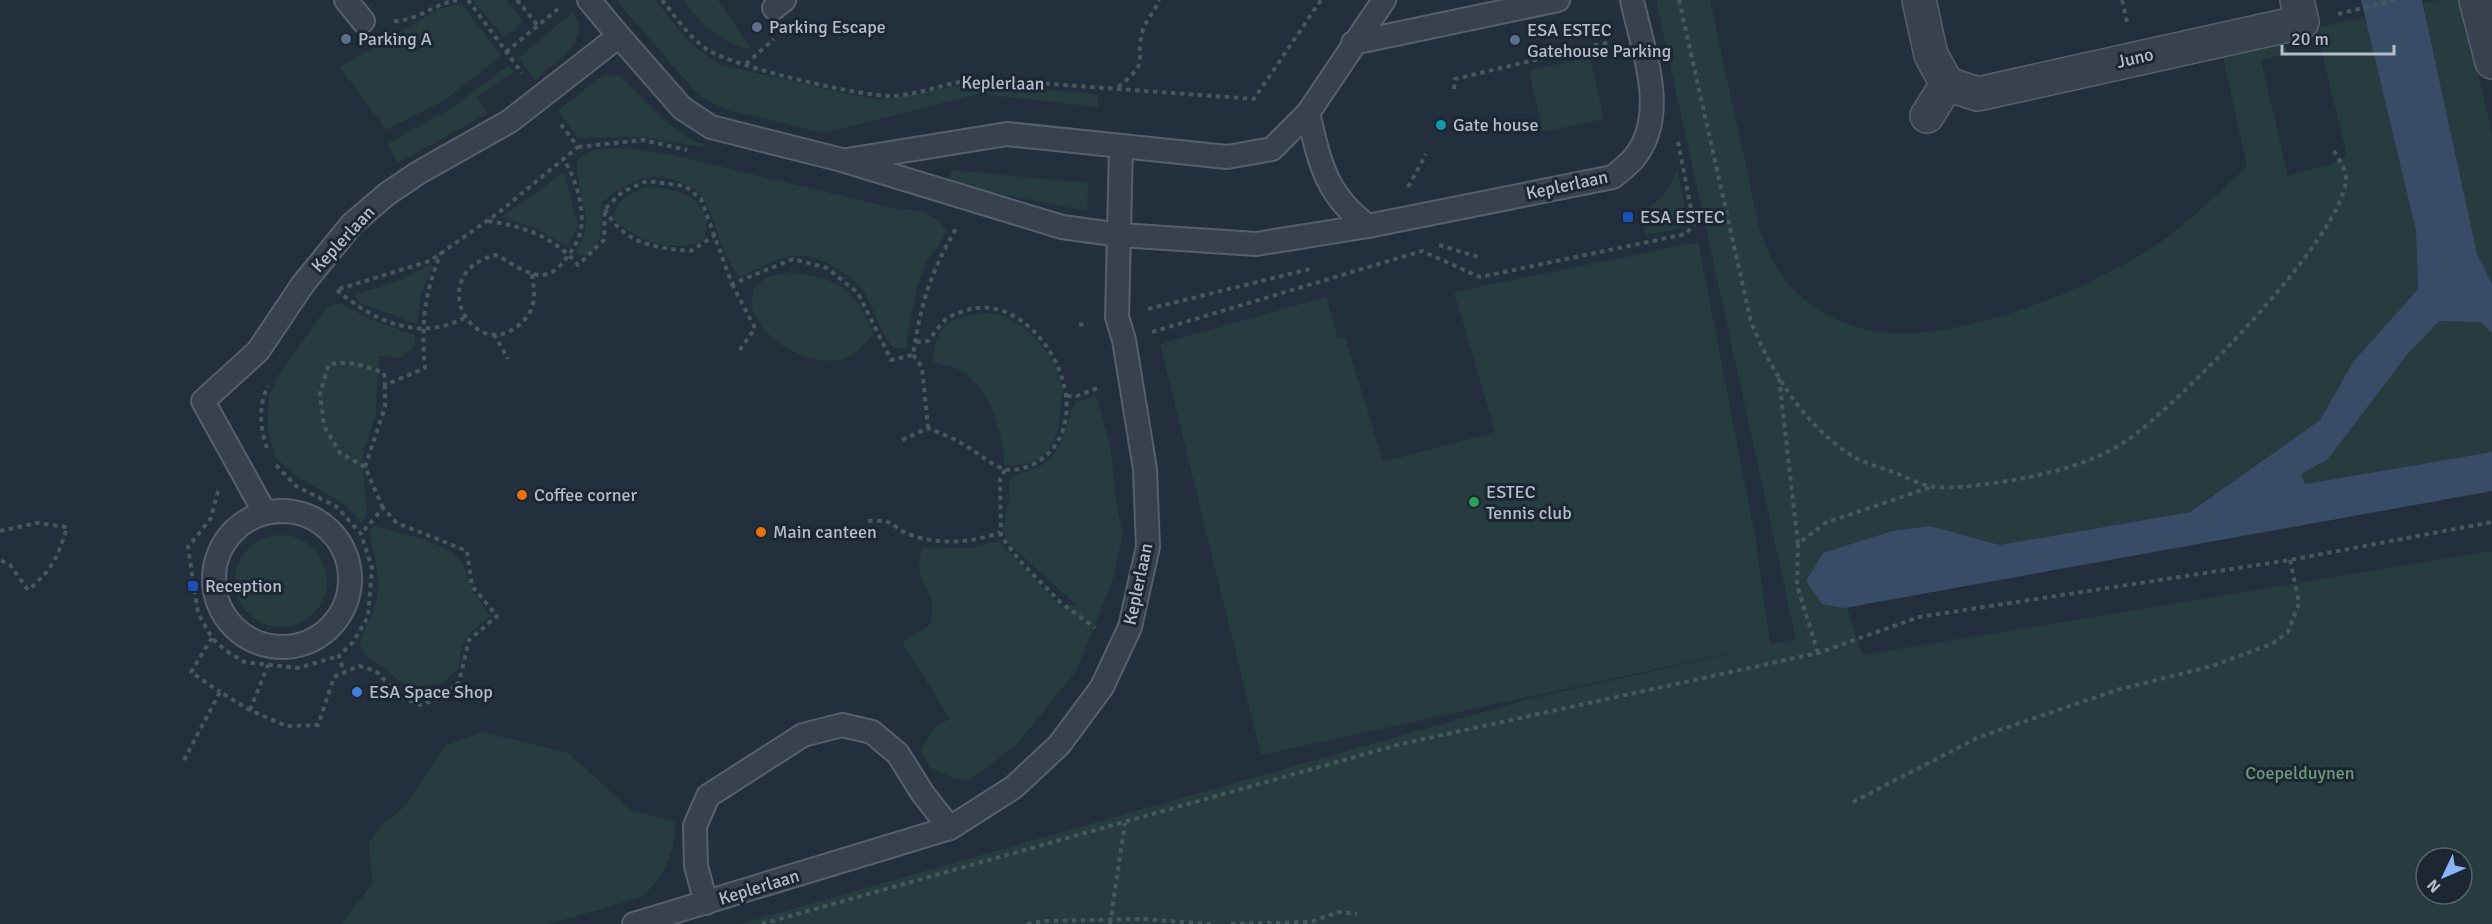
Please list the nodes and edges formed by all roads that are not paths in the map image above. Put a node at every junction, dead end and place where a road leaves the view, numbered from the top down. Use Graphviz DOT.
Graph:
graph roads {
  1 [pos="346,0"];
  2 [pos="589,0"];
  3 [pos="1384,0"];
  4 [pos="1464,0"];
  5 [pos="1558,0"];
  6 [pos="1632,0"];
  7 [pos="1919,0"];
  8 [pos="2476,0"];
  9 [pos="2299,11"];
  10 [pos="363,21"];
  11 [pos="1451,23"];
  12 [pos="619,36"];
  13 [pos="1353,44"];
  14 [pos="2492,62"];
  15 [pos="1947,84"];
  16 [pos="1308,113"];
  17 [pos="1927,116"];
  18 [pos="1121,146"];
  19 [pos="842,160"];
  20 [pos="1368,226"];
  21 [pos="1120,236"];
  22 [pos="266,513"];
  23 [pos="950,828"];
  24 [pos="706,903"];
  25 [pos="634,924"];
  1 -- 10 [label="lane"];
  2 -- 12 [label="lane"];
  3 -- 13 [label="lane"];
  4 -- 11 [label="lane"];
  5 -- 11 [label="lane"];
  6 -- 20 [label="lane, Keplerlaan"];
  7 -- 15 [label="street"];
  8 -- 14 [label="street"];
  9 -- 15 [label="street, Juno"];
  11 -- 13 [label="lane"];
  12 -- 19 [label="lane"];
  12 -- 22 [label="lane, Keplerlaan"];
  13 -- 16 [label="lane"];
  15 -- 17 [label="street"];
  16 -- 18 [label="lane"];
  16 -- 20 [label="lane"];
  18 -- 19 [label="lane"];
  18 -- 21 [label="lane, Keplerlaan"];
  19 -- 21 [label="lane"];
  20 -- 21 [label="lane, Keplerlaan"];
  21 -- 23 [label="lane, Keplerlaan"];
  22 -- 22 [label="lane"];
  23 -- 24 [label="lane, Keplerlaan"];
  23 -- 24 [label="lane, Keplerlaan"];
  24 -- 25 [label="lane, Keplerlaan"];
}
